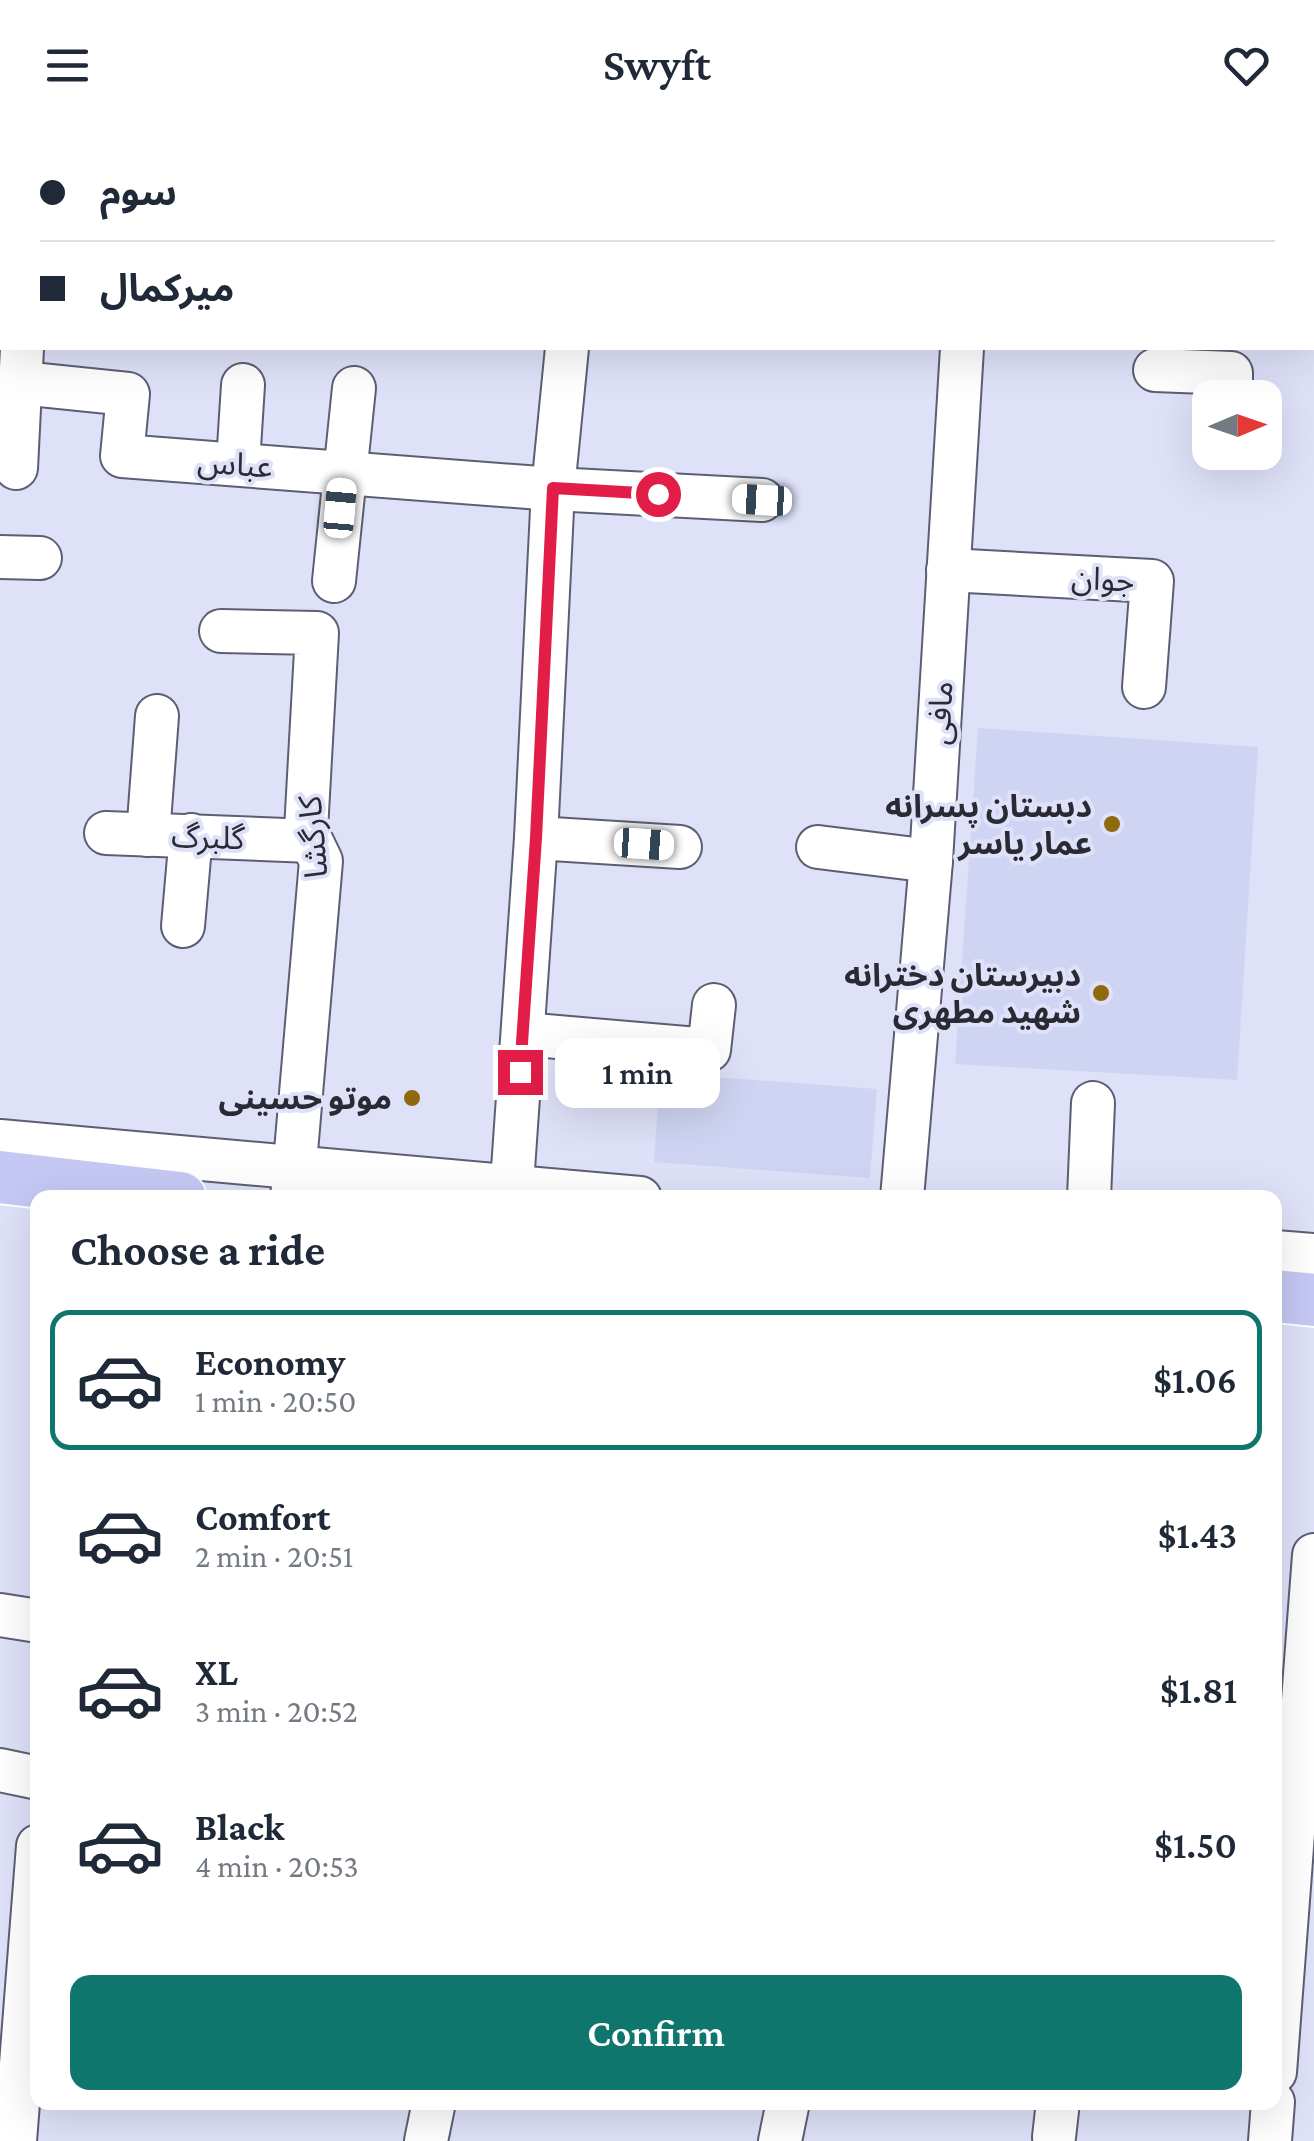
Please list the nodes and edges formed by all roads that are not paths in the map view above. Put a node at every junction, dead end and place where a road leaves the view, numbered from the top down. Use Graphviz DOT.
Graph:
graph roads {
  1 [pos="567,350"];
  2 [pos="962,350"];
  3 [pos="21,365"];
  4 [pos="1155,371"];
  5 [pos="1230,380"];
  6 [pos="243,385"];
  7 [pos="354,388"];
  8 [pos="238,463"];
  9 [pos="16,468"];
  10 [pos="344,472"];
  11 [pos="553,488"];
  12 [pos="762,500"];
  13 [pos="948,570"];
  14 [pos="334,581"];
  15 [pos="221,631"];
  16 [pos="1144,687"];
  17 [pos="157,716"];
  18 [pos="106,834"];
  19 [pos="148,835"];
  20 [pos="191,835"];
  21 [pos="536,838"];
  22 [pos="312,841"];
  23 [pos="680,847"];
  24 [pos="818,847"];
  25 [pos="931,860"];
  26 [pos="182,926"];
  27 [pos="714,1005"];
  28 [pos="522,1034"];
  29 [pos="1093,1104"];
  30 [pos="0,1141"];
  31 [pos="0,1178"];
  32 [pos="293,1182"];
  33 [pos="108,1190"];
  34 [pos="468,1190"];
  35 [pos="512,1190"];
  36 [pos="903,1190"];
  37 [pos="1089,1190"];
  38 [pos="1282,1253"];
  39 [pos="1314,1255"];
  40 [pos="1282,1297"];
  41 [pos="1314,1300"];
  42 [pos="1314,1555"];
  43 [pos="0,1615"];
  44 [pos="30,1621"];
  45 [pos="1288,1711"];
  46 [pos="0,1770"];
  47 [pos="30,1776"];
  48 [pos="30,1889"];
  49 [pos="14,1975"];
  50 [pos="1285,2046"];
  51 [pos="432,2110"];
  52 [pos="786,2110"];
  53 [pos="1272,2110"];
  54 [pos="13,2139"];
  55 [pos="426,2141"];
  56 [pos="780,2141"];
  57 [pos="1270,2141"];
  1 -- 11 [label="street"];
  2 -- 13 [label="street, مافی"];
  3 -- 8 [label="street, عباس"];
  3 -- 9 [label="street"];
  4 -- 5 [label="street"];
  6 -- 8 [label="street"];
  7 -- 10 [label="street"];
  8 -- 10 [label="street, عباس"];
  10 -- 11 [label="street, عباس"];
  10 -- 14 [label="street"];
  11 -- 12 [label="street, عباس"];
  11 -- 21 [label="street"];
  13 -- 16 [label="street, جوان"];
  13 -- 25 [label="street, مافی"];
  15 -- 22 [label="street, کارگشا"];
  17 -- 19 [label="street"];
  18 -- 19 [label="street, گلبرگ"];
  19 -- 20 [label="street, گلبرگ"];
  20 -- 22 [label="street, گلبرگ"];
  20 -- 26 [label="street"];
  21 -- 23 [label="street"];
  21 -- 28 [label="street"];
  22 -- 32 [label="street, کارگشا"];
  24 -- 25 [label="street"];
  25 -- 36 [label="street, مافی"];
  27 -- 28 [label="street"];
  28 -- 35 [label="street"];
  29 -- 37 [label="street"];
  30 -- 32 [label="street"];
  31 -- 33 [label="main road"];
  32 -- 34 [label="street"];
  38 -- 39 [label="street"];
  40 -- 41 [label="main road"];
  42 -- 45 [label="street"];
  43 -- 44 [label="street"];
  45 -- 50 [label="street"];
  46 -- 47 [label="street"];
  48 -- 49 [label="street"];
  49 -- 54 [label="street"];
  51 -- 55 [label="street"];
  52 -- 56 [label="street"];
  53 -- 57 [label="street"];
}
